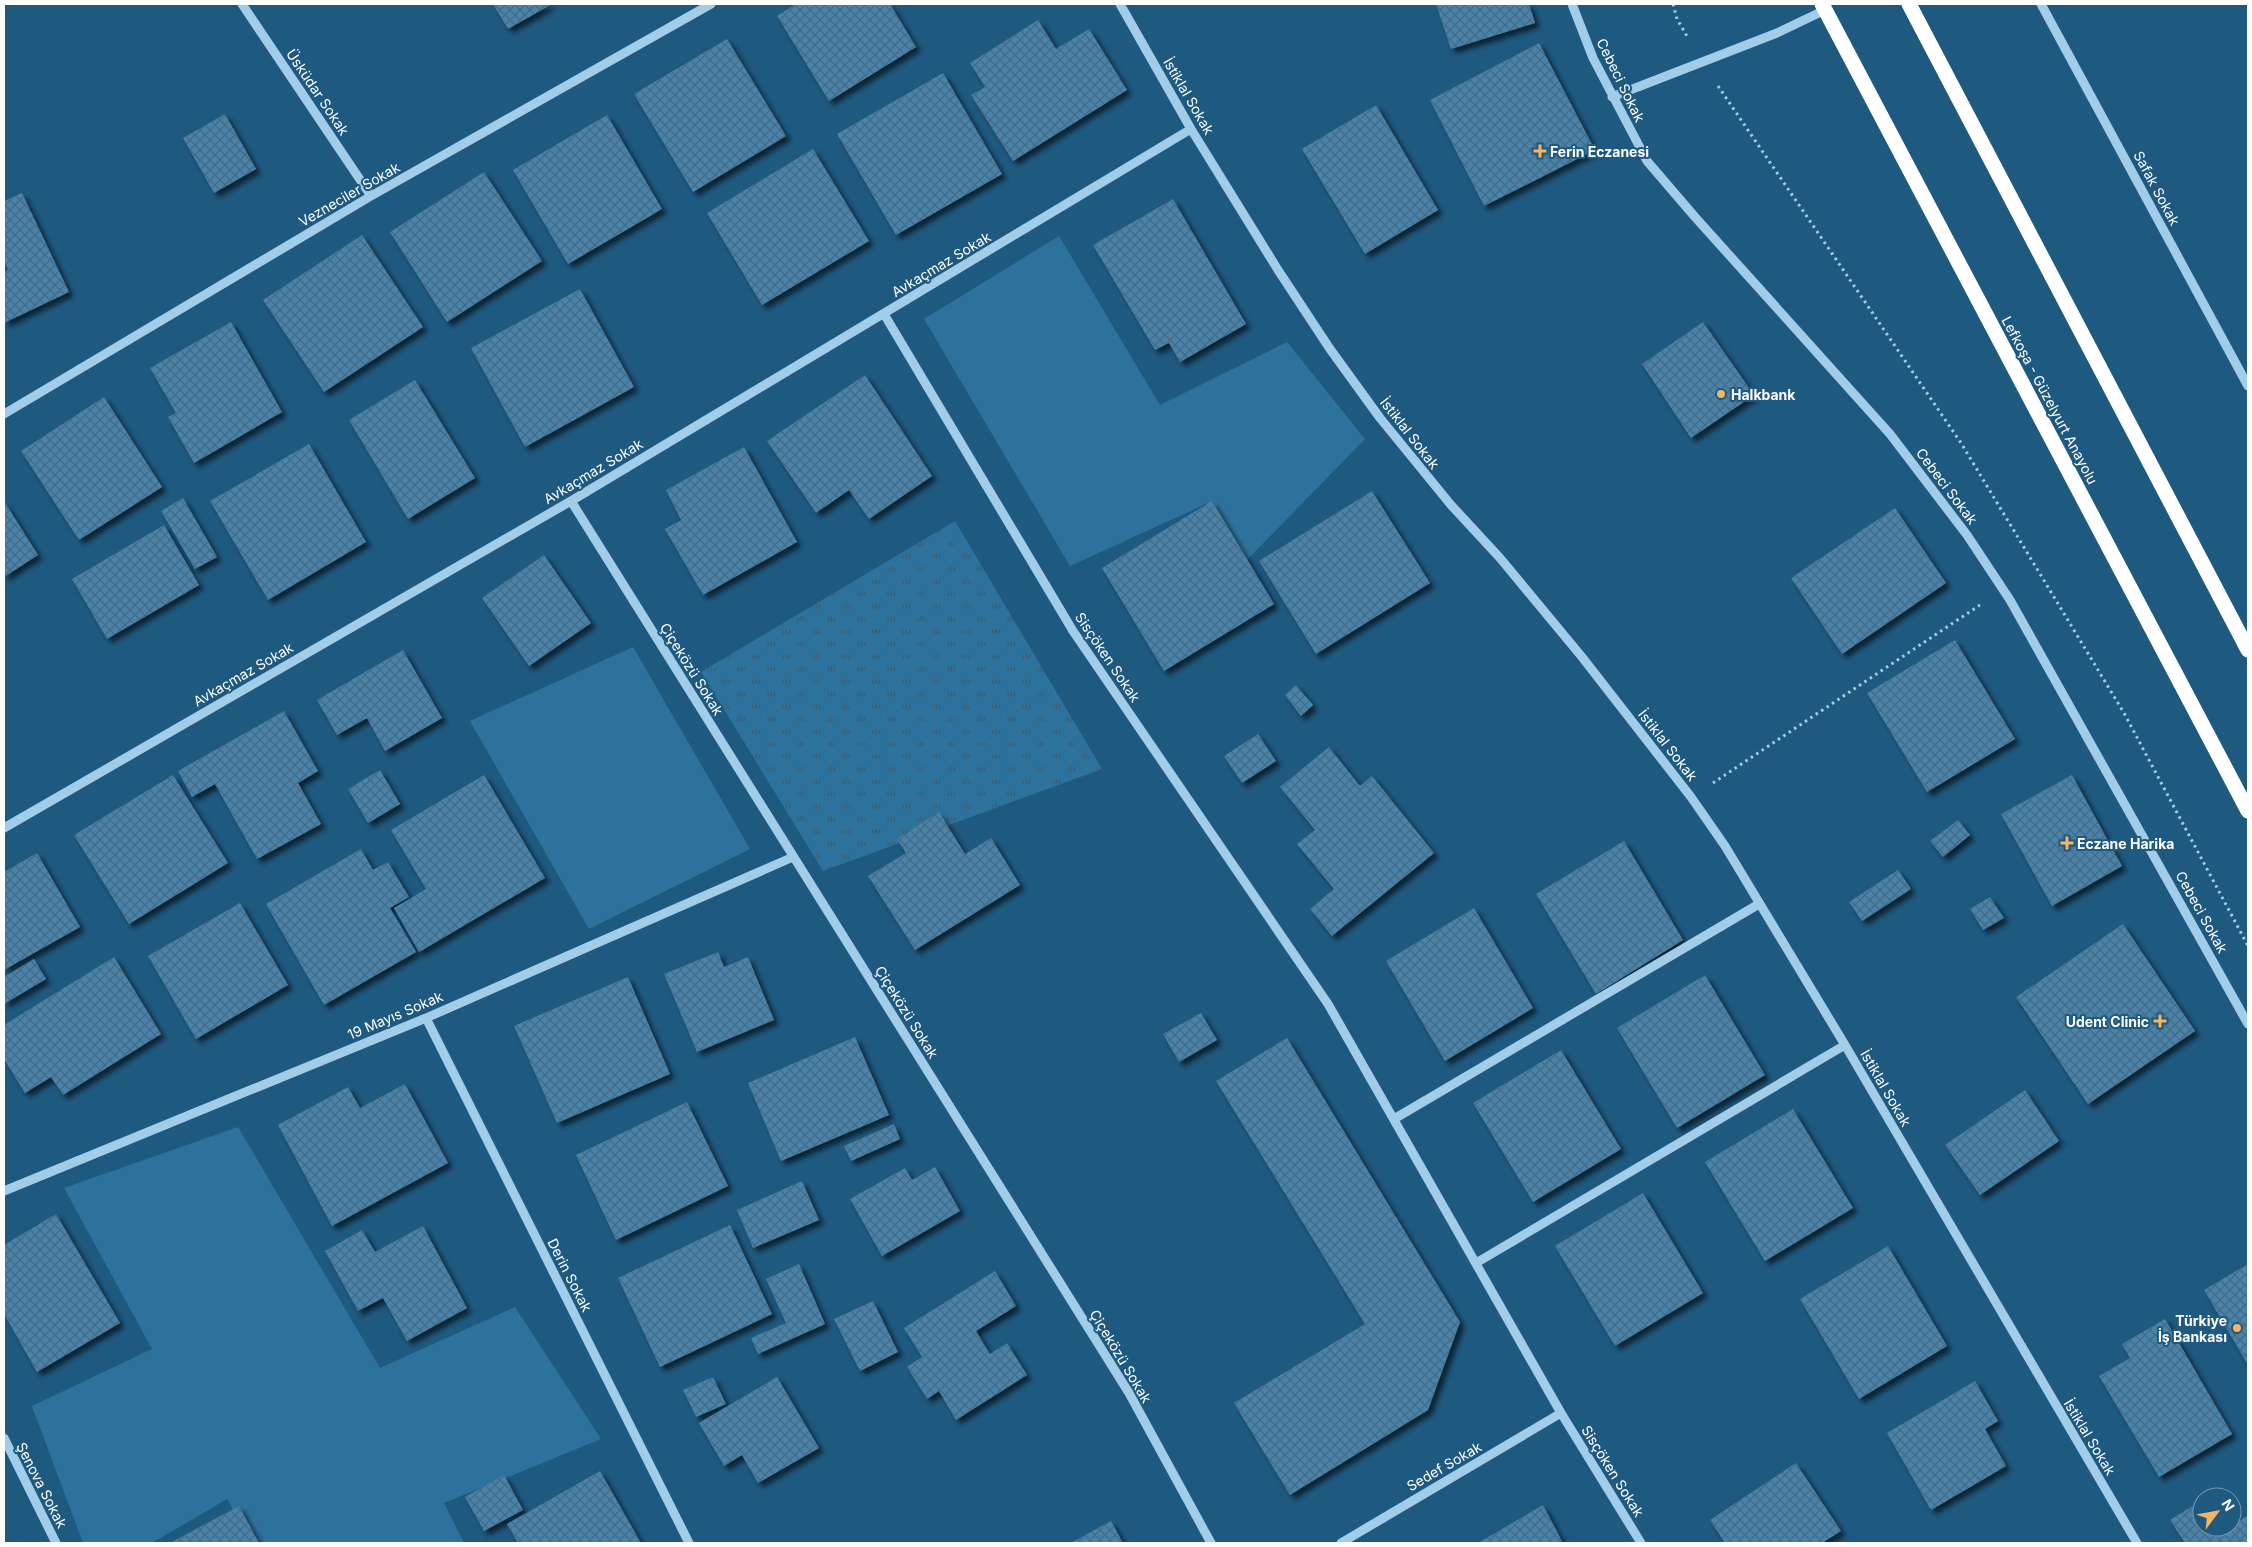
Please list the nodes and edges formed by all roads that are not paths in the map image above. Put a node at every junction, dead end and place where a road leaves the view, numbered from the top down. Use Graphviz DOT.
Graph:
graph roads {
  1 [pos="242,4"];
  2 [pos="711,4"];
  3 [pos="1120,4"];
  4 [pos="1572,4"];
  5 [pos="1909,4"];
  6 [pos="2041,4"];
  7 [pos="1824,7"];
  8 [pos="1612,97"];
  9 [pos="1191,128"];
  10 [pos="371,196"];
  11 [pos="884,314"];
  12 [pos="2248,386"];
  13 [pos="4,414"];
  14 [pos="571,501"];
  15 [pos="2248,650"];
  16 [pos="2248,811"];
  17 [pos="4,828"];
  18 [pos="793,857"];
  19 [pos="1759,904"];
  20 [pos="426,1018"];
  21 [pos="2248,1024"];
  22 [pos="1845,1045"];
  23 [pos="1394,1120"];
  24 [pos="4,1191"];
  25 [pos="1476,1263"];
  26 [pos="1561,1413"];
  27 [pos="4,1438"];
  28 [pos="56,1543"];
  29 [pos="689,1543"];
  30 [pos="1211,1543"];
  31 [pos="1341,1543"];
  32 [pos="1641,1543"];
  33 [pos="2137,1543"];
  1 -- 10 [label="street, Üsküdar Sokak"];
  2 -- 10 [label="street, Vezneciler Sokak"];
  3 -- 9 [label="street, İstiklal Sokak"];
  4 -- 8 [label="street, Cebeci Sokak"];
  5 -- 15 [label="highway"];
  6 -- 12 [label="street, Safak Sokak"];
  7 -- 8 [label="street"];
  7 -- 16 [label="highway, Lefkoşa - Güzelyurt Anayolu"];
  8 -- 21 [label="street, Cebeci Sokak"];
  9 -- 11 [label="street, Avkaçmaz Sokak"];
  9 -- 19 [label="street, İstiklal Sokak"];
  10 -- 13 [label="street, Vezneciler Sokak"];
  11 -- 14 [label="street, Avkaçmaz Sokak"];
  11 -- 23 [label="street, Sisçöken Sokak"];
  14 -- 17 [label="street, Avkaçmaz Sokak"];
  14 -- 18 [label="street, Çiçeközü Sokak"];
  18 -- 20 [label="street, 19 Mayıs Sokak"];
  18 -- 30 [label="street, Çiçeközü Sokak"];
  19 -- 22 [label="street, İstiklal Sokak"];
  19 -- 23 [label="street"];
  20 -- 24 [label="street, 19 Mayıs Sokak"];
  20 -- 29 [label="street, Derin Sokak"];
  22 -- 25 [label="street"];
  22 -- 33 [label="street, İstiklal Sokak"];
  23 -- 25 [label="street, Sisçöken Sokak"];
  25 -- 26 [label="street, Sisçöken Sokak"];
  26 -- 31 [label="street, Sedef Sokak"];
  26 -- 32 [label="street, Sisçöken Sokak"];
  27 -- 28 [label="street, Şenova Sokak"];
}
